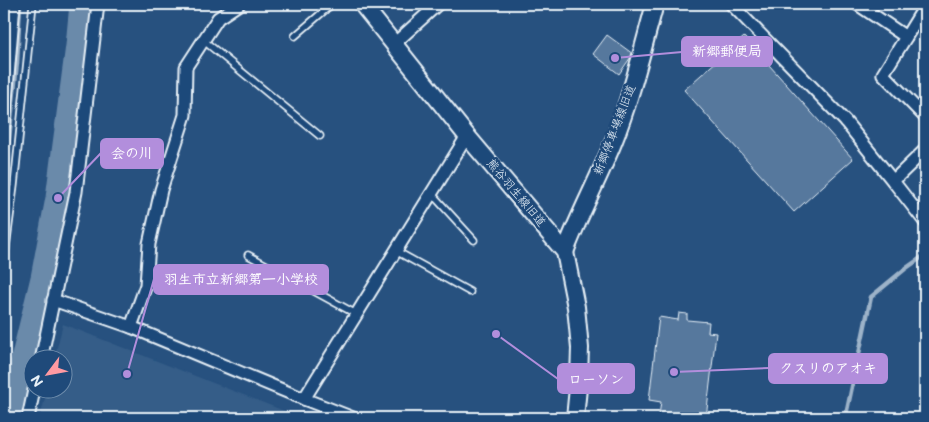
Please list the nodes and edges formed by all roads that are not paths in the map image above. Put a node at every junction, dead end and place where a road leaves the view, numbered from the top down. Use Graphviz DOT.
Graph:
graph roads {
  1 [pos="14,4"];
  2 [pos="33,4"];
  3 [pos="98,4"];
  4 [pos="239,4"];
  5 [pos="332,4"];
  6 [pos="362,4"];
  7 [pos="438,4"];
  8 [pos="654,4"];
  9 [pos="733,4"];
  10 [pos="857,4"];
  11 [pos="925,6"];
  12 [pos="295,36"];
  13 [pos="906,37"];
  14 [pos="203,40"];
  15 [pos="394,44"];
  16 [pos="925,117"];
  17 [pos="4,125"];
  18 [pos="320,136"];
  19 [pos="467,136"];
  20 [pos="925,150"];
  21 [pos="893,181"];
  22 [pos="432,194"];
  23 [pos="925,222"];
  24 [pos="474,240"];
  25 [pos="396,251"];
  26 [pos="565,252"];
  27 [pos="248,255"];
  28 [pos="4,263"];
  29 [pos="470,292"];
  30 [pos="53,300"];
  31 [pos="356,314"];
  32 [pos="131,327"];
  33 [pos="42,350"];
  34 [pos="304,399"];
  35 [pos="32,400"];
  36 [pos="28,418"];
  37 [pos="353,418"];
  38 [pos="575,418"];
  1 -- 17 [label="street"];
  2 -- 28 [label="lane"];
  3 -- 30 [label="street"];
  4 -- 14 [label="street"];
  5 -- 12 [label="lane"];
  6 -- 15 [label="street, 熊谷羽生線旧道"];
  7 -- 15 [label="street"];
  8 -- 26 [label="street, 新郷停車場線旧道"];
  9 -- 21 [label="street"];
  10 -- 13 [label="street"];
  11 -- 13 [label="street"];
  13 -- 16 [label="street"];
  14 -- 18 [label="lane"];
  14 -- 32 [label="street"];
  15 -- 19 [label="street, 熊谷羽生線旧道"];
  19 -- 22 [label="street"];
  19 -- 26 [label="street, 熊谷羽生線旧道"];
  20 -- 21 [label="street"];
  21 -- 23 [label="street"];
  22 -- 24 [label="lane"];
  22 -- 25 [label="street"];
  25 -- 29 [label="lane"];
  25 -- 31 [label="street"];
  26 -- 38 [label="street, 熊谷羽生線旧道"];
  27 -- 31 [label="lane"];
  30 -- 32 [label="street"];
  30 -- 33 [label="street"];
  31 -- 34 [label="street"];
  32 -- 34 [label="street"];
  34 -- 37 [label="street"];
  35 -- 36 [label="street"];
}
